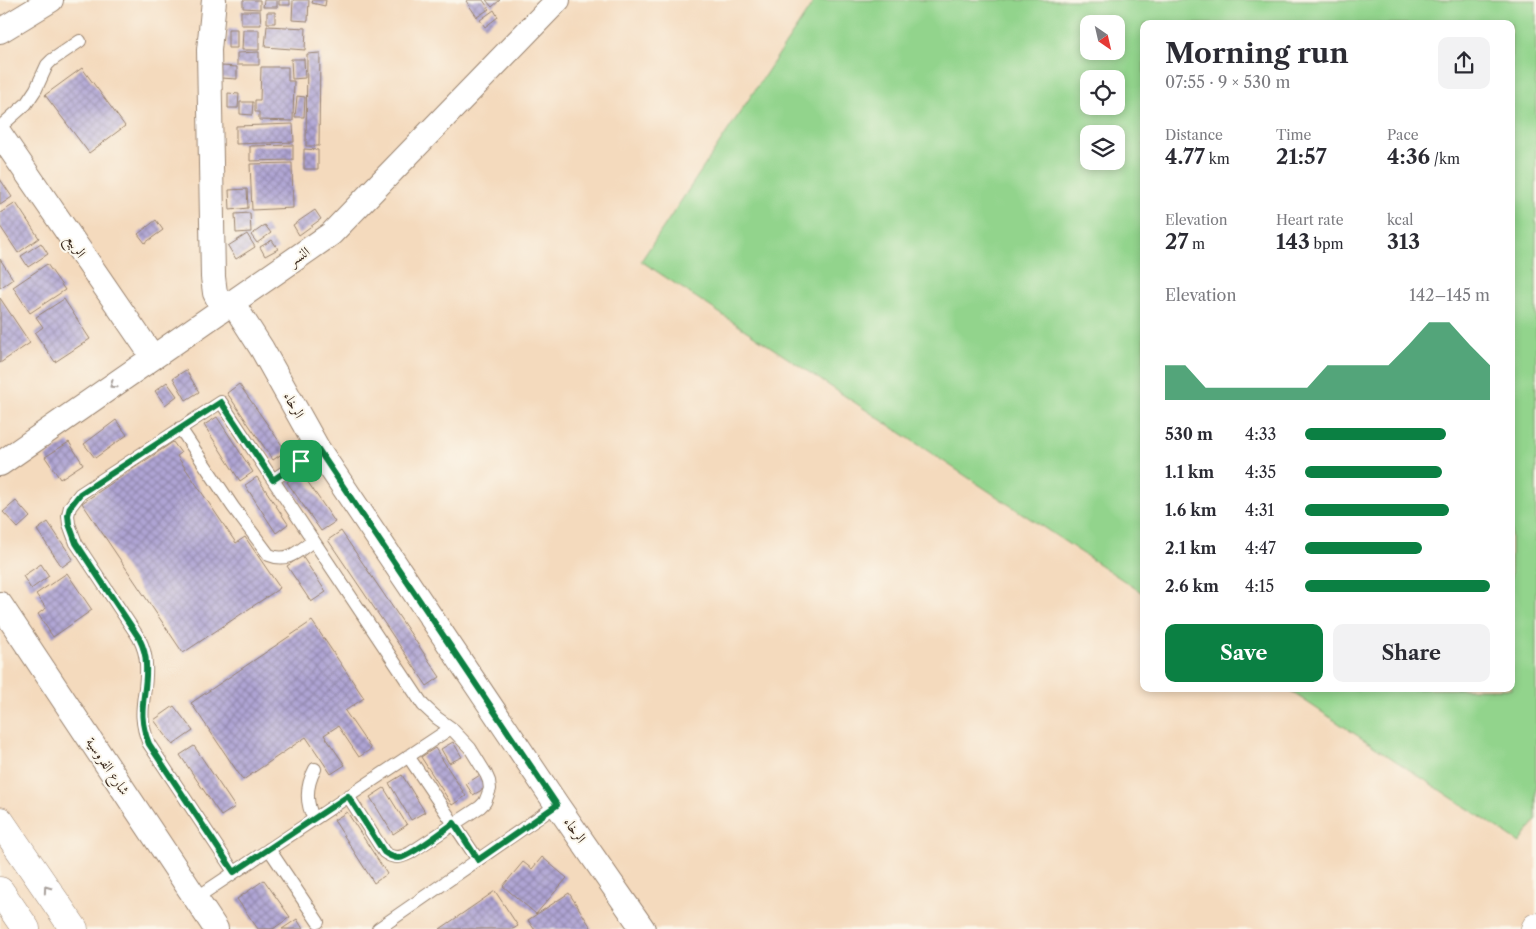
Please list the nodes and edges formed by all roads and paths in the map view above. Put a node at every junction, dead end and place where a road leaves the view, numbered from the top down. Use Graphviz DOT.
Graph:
graph roads {
  1 [pos="51,0"];
  2 [pos="214,0"];
  3 [pos="558,0"];
  4 [pos="0,31"];
  5 [pos="80,41"];
  6 [pos="0,127"];
  7 [pos="0,134"];
  8 [pos="227,306"];
  9 [pos="153,357"];
  10 [pos="180,428"];
  11 [pos="318,449"];
  12 [pos="0,464"];
  13 [pos="273,480"];
  14 [pos="313,541"];
  15 [pos="0,604"];
  16 [pos="451,728"];
  17 [pos="408,756"];
  18 [pos="315,769"];
  19 [pos="348,796"];
  20 [pos="557,805"];
  21 [pos="314,819"];
  22 [pos="0,821"];
  23 [pos="454,823"];
  24 [pos="269,849"];
  25 [pos="478,860"];
  26 [pos="234,872"];
  27 [pos="0,891"];
  28 [pos="196,898"];
  29 [pos="318,922"];
  30 [pos="26,929"];
  31 [pos="74,929"];
  32 [pos="216,929"];
  33 [pos="378,929"];
  34 [pos="643,929"];
  1 -- 4 [label="street"];
  2 -- 8 [label="street, الرخاء"];
  3 -- 8 [label="street, النسر"];
  5 -- 6 [label="lane"];
  7 -- 9 [label="street, الربيع"];
  8 -- 9 [label="street, النسر"];
  8 -- 11 [label="street, الرخاء"];
  9 -- 12 [label="street, النسر, one-way"];
  10 -- 13 [label="lane"];
  10 -- 14 [label="lane"];
  10 -- 26 [label="lane"];
  11 -- 13 [label="lane"];
  11 -- 20 [label="street, الرخاء"];
  13 -- 14 [label="lane"];
  14 -- 16 [label="lane"];
  15 -- 28 [label="street, شارع الفروسية"];
  16 -- 17 [label="lane"];
  16 -- 23 [label="lane"];
  17 -- 19 [label="lane"];
  17 -- 23 [label="lane"];
  18 -- 21 [label="lane"];
  19 -- 21 [label="lane"];
  19 -- 23 [label="lane"];
  20 -- 25 [label="lane"];
  20 -- 34 [label="street, الرخاء"];
  21 -- 24 [label="lane"];
  31 -- 22 [label="main road, one-way"];
  23 -- 25 [label="lane"];
  24 -- 26 [label="lane"];
  24 -- 29 [label="lane"];
  25 -- 33 [label="lane"];
  26 -- 28 [label="lane"];
  27 -- 30 [label="main road"];
  28 -- 32 [label="street, شارع الفروسية"];
}
